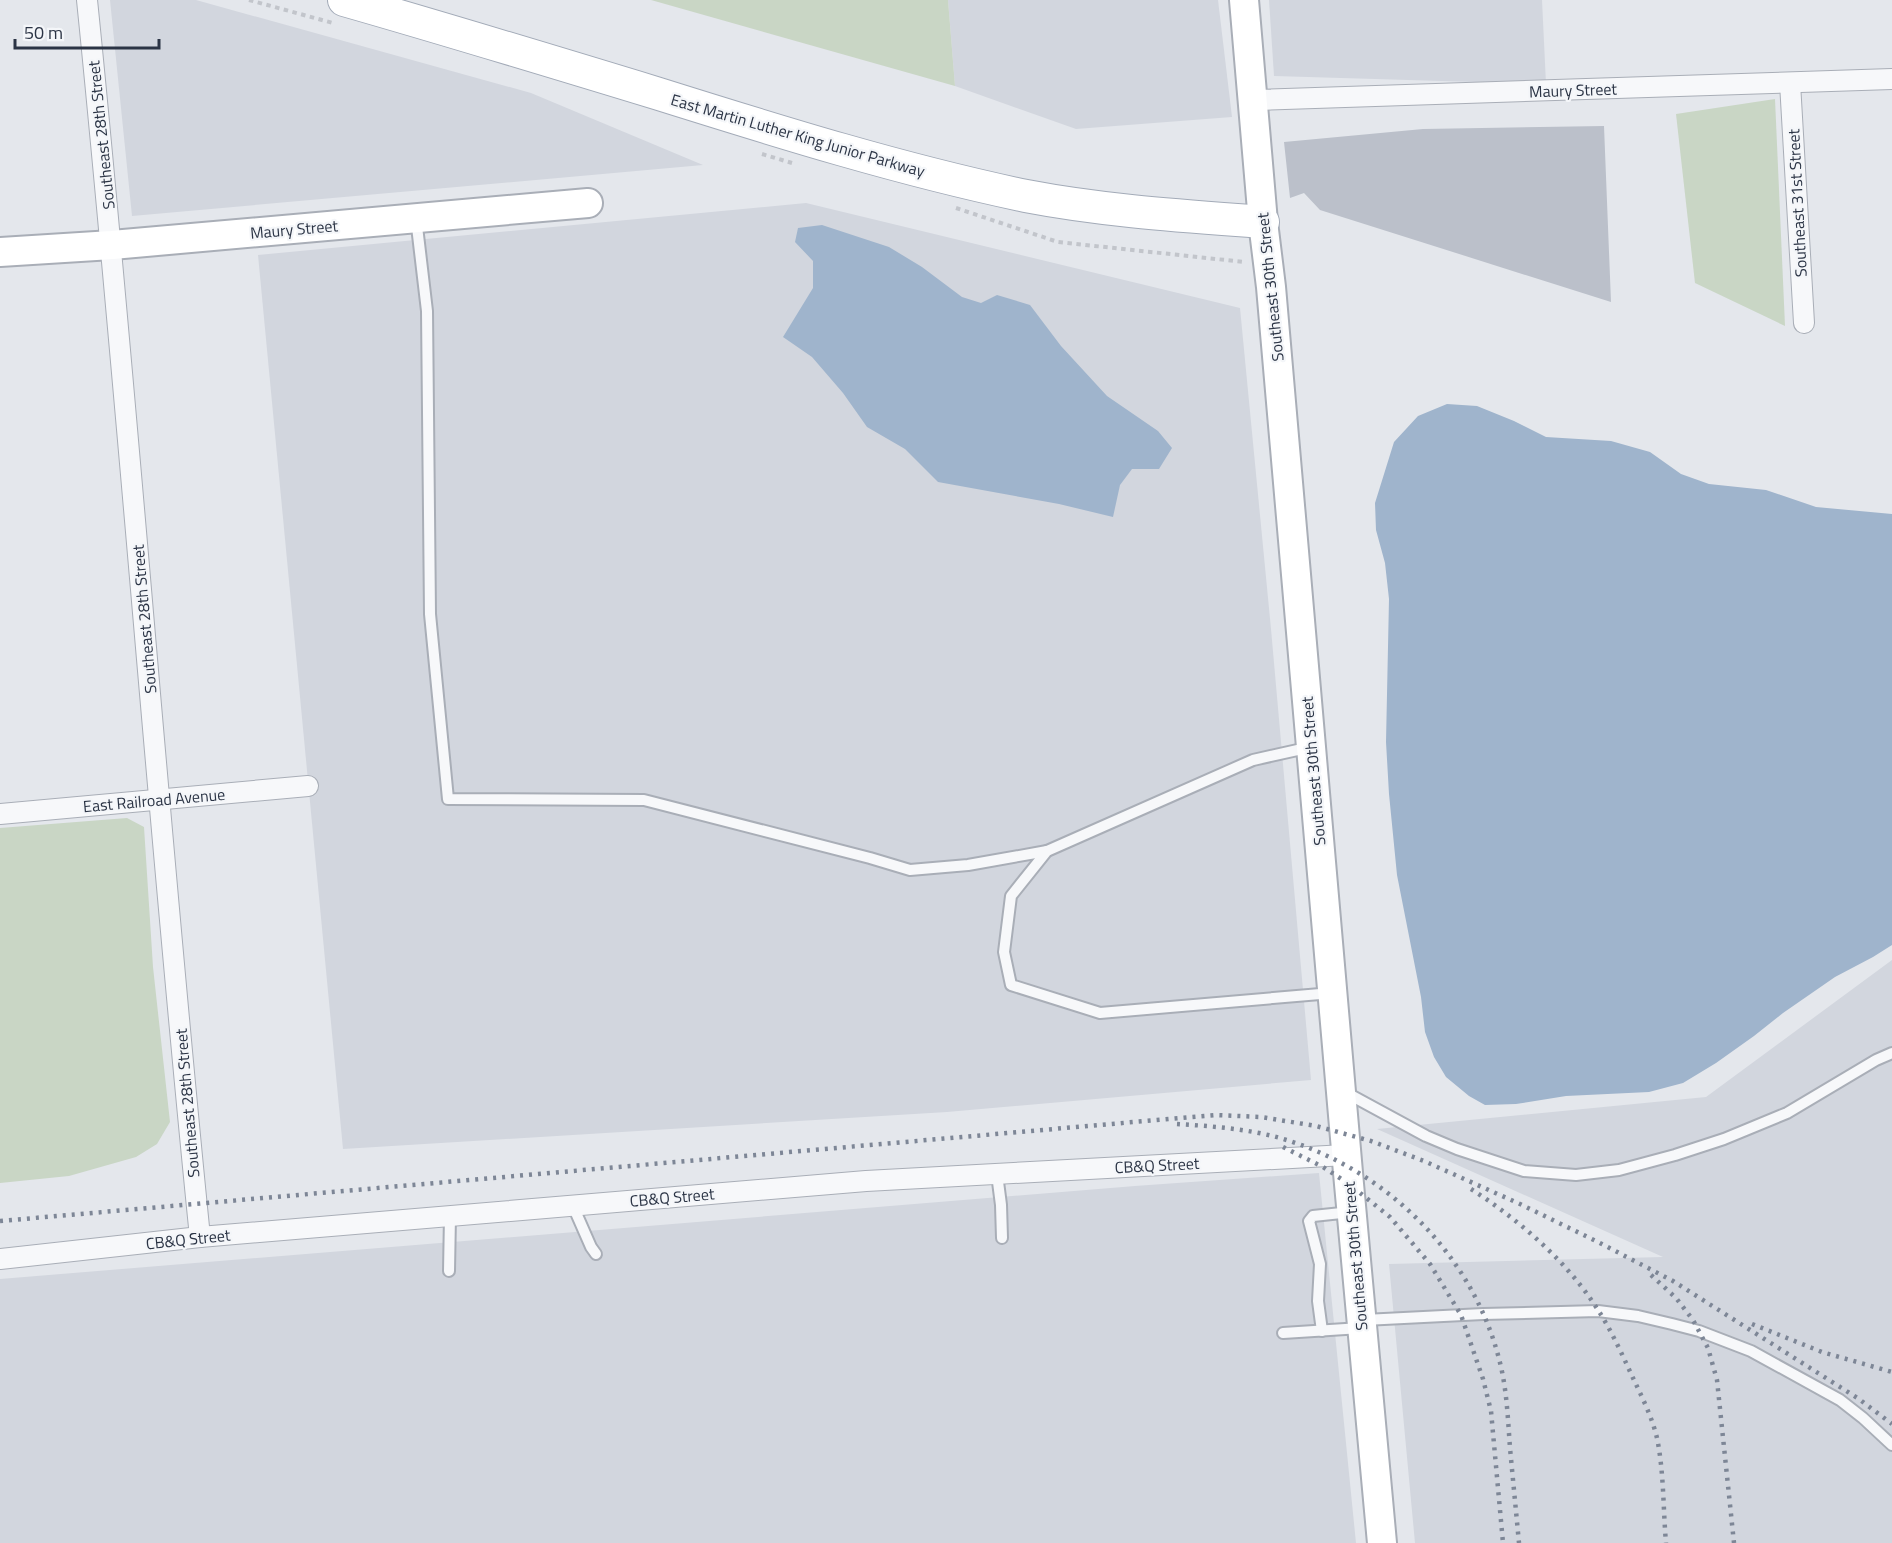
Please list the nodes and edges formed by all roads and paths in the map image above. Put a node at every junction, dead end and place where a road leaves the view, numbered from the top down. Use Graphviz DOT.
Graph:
graph roads {
  1 [pos="87,0"];
  2 [pos="344,0"];
  3 [pos="1244,0"];
  4 [pos="1892,79"];
  5 [pos="1790,83"];
  6 [pos="1254,100"];
  7 [pos="588,203"];
  8 [pos="416,218"];
  9 [pos="1263,222"];
  10 [pos="112,245"];
  11 [pos="0,252"];
  12 [pos="1804,323"];
  13 [pos="1311,747"];
  14 [pos="308,786"];
  15 [pos="159,800"];
  16 [pos="0,814"];
  17 [pos="1047,851"];
  18 [pos="1332,993"];
  19 [pos="1892,1053"];
  20 [pos="1340,1089"];
  21 [pos="1346,1155"];
  22 [pos="997,1174"];
  23 [pos="573,1206"];
  24 [pos="1352,1212"];
  25 [pos="450,1216"];
  26 [pos="200,1237"];
  27 [pos="1002,1238"];
  28 [pos="596,1254"];
  29 [pos="0,1259"];
  30 [pos="448,1271"];
  31 [pos="1362,1324"];
  32 [pos="1322,1330"];
  33 [pos="1283,1333"];
  34 [pos="1892,1445"];
  35 [pos="1382,1543"];
  1 -- 10 [label="street, Southeast 28th Street"];
  2 -- 9 [label="main road, East Martin Luther King Junior Parkway"];
  3 -- 6 [label="main road, Southeast 30th Street"];
  4 -- 5 [label="street, Maury Street"];
  5 -- 6 [label="street, Maury Street"];
  5 -- 12 [label="street, Southeast 31st Street"];
  6 -- 9 [label="main road, Southeast 30th Street"];
  7 -- 8 [label="main road, Maury Street"];
  8 -- 10 [label="main road, Maury Street"];
  8 -- 17 [label="lane"];
  9 -- 13 [label="main road, Southeast 30th Street"];
  10 -- 11 [label="main road, Maury Street"];
  10 -- 15 [label="street, Southeast 28th Street"];
  13 -- 17 [label="lane"];
  13 -- 18 [label="main road, Southeast 30th Street"];
  14 -- 15 [label="street, East Railroad Avenue"];
  15 -- 16 [label="street, East Railroad Avenue"];
  15 -- 26 [label="street, Southeast 28th Street"];
  17 -- 18 [label="lane"];
  18 -- 20 [label="main road, Southeast 30th Street"];
  19 -- 20 [label="lane"];
  20 -- 21 [label="main road, Southeast 30th Street"];
  21 -- 22 [label="street, CB&Q Street"];
  21 -- 24 [label="main road, Southeast 30th Street"];
  22 -- 23 [label="street, CB&Q Street"];
  22 -- 27 [label="lane"];
  23 -- 25 [label="street, CB&Q Street"];
  23 -- 28 [label="lane"];
  24 -- 31 [label="main road, Southeast 30th Street"];
  24 -- 32 [label="lane"];
  25 -- 26 [label="street, CB&Q Street"];
  25 -- 30 [label="lane"];
  26 -- 29 [label="street, CB&Q Street"];
  31 -- 32 [label="lane"];
  31 -- 34 [label="lane"];
  31 -- 35 [label="main road, Southeast 30th Street"];
  32 -- 33 [label="lane"];
}
